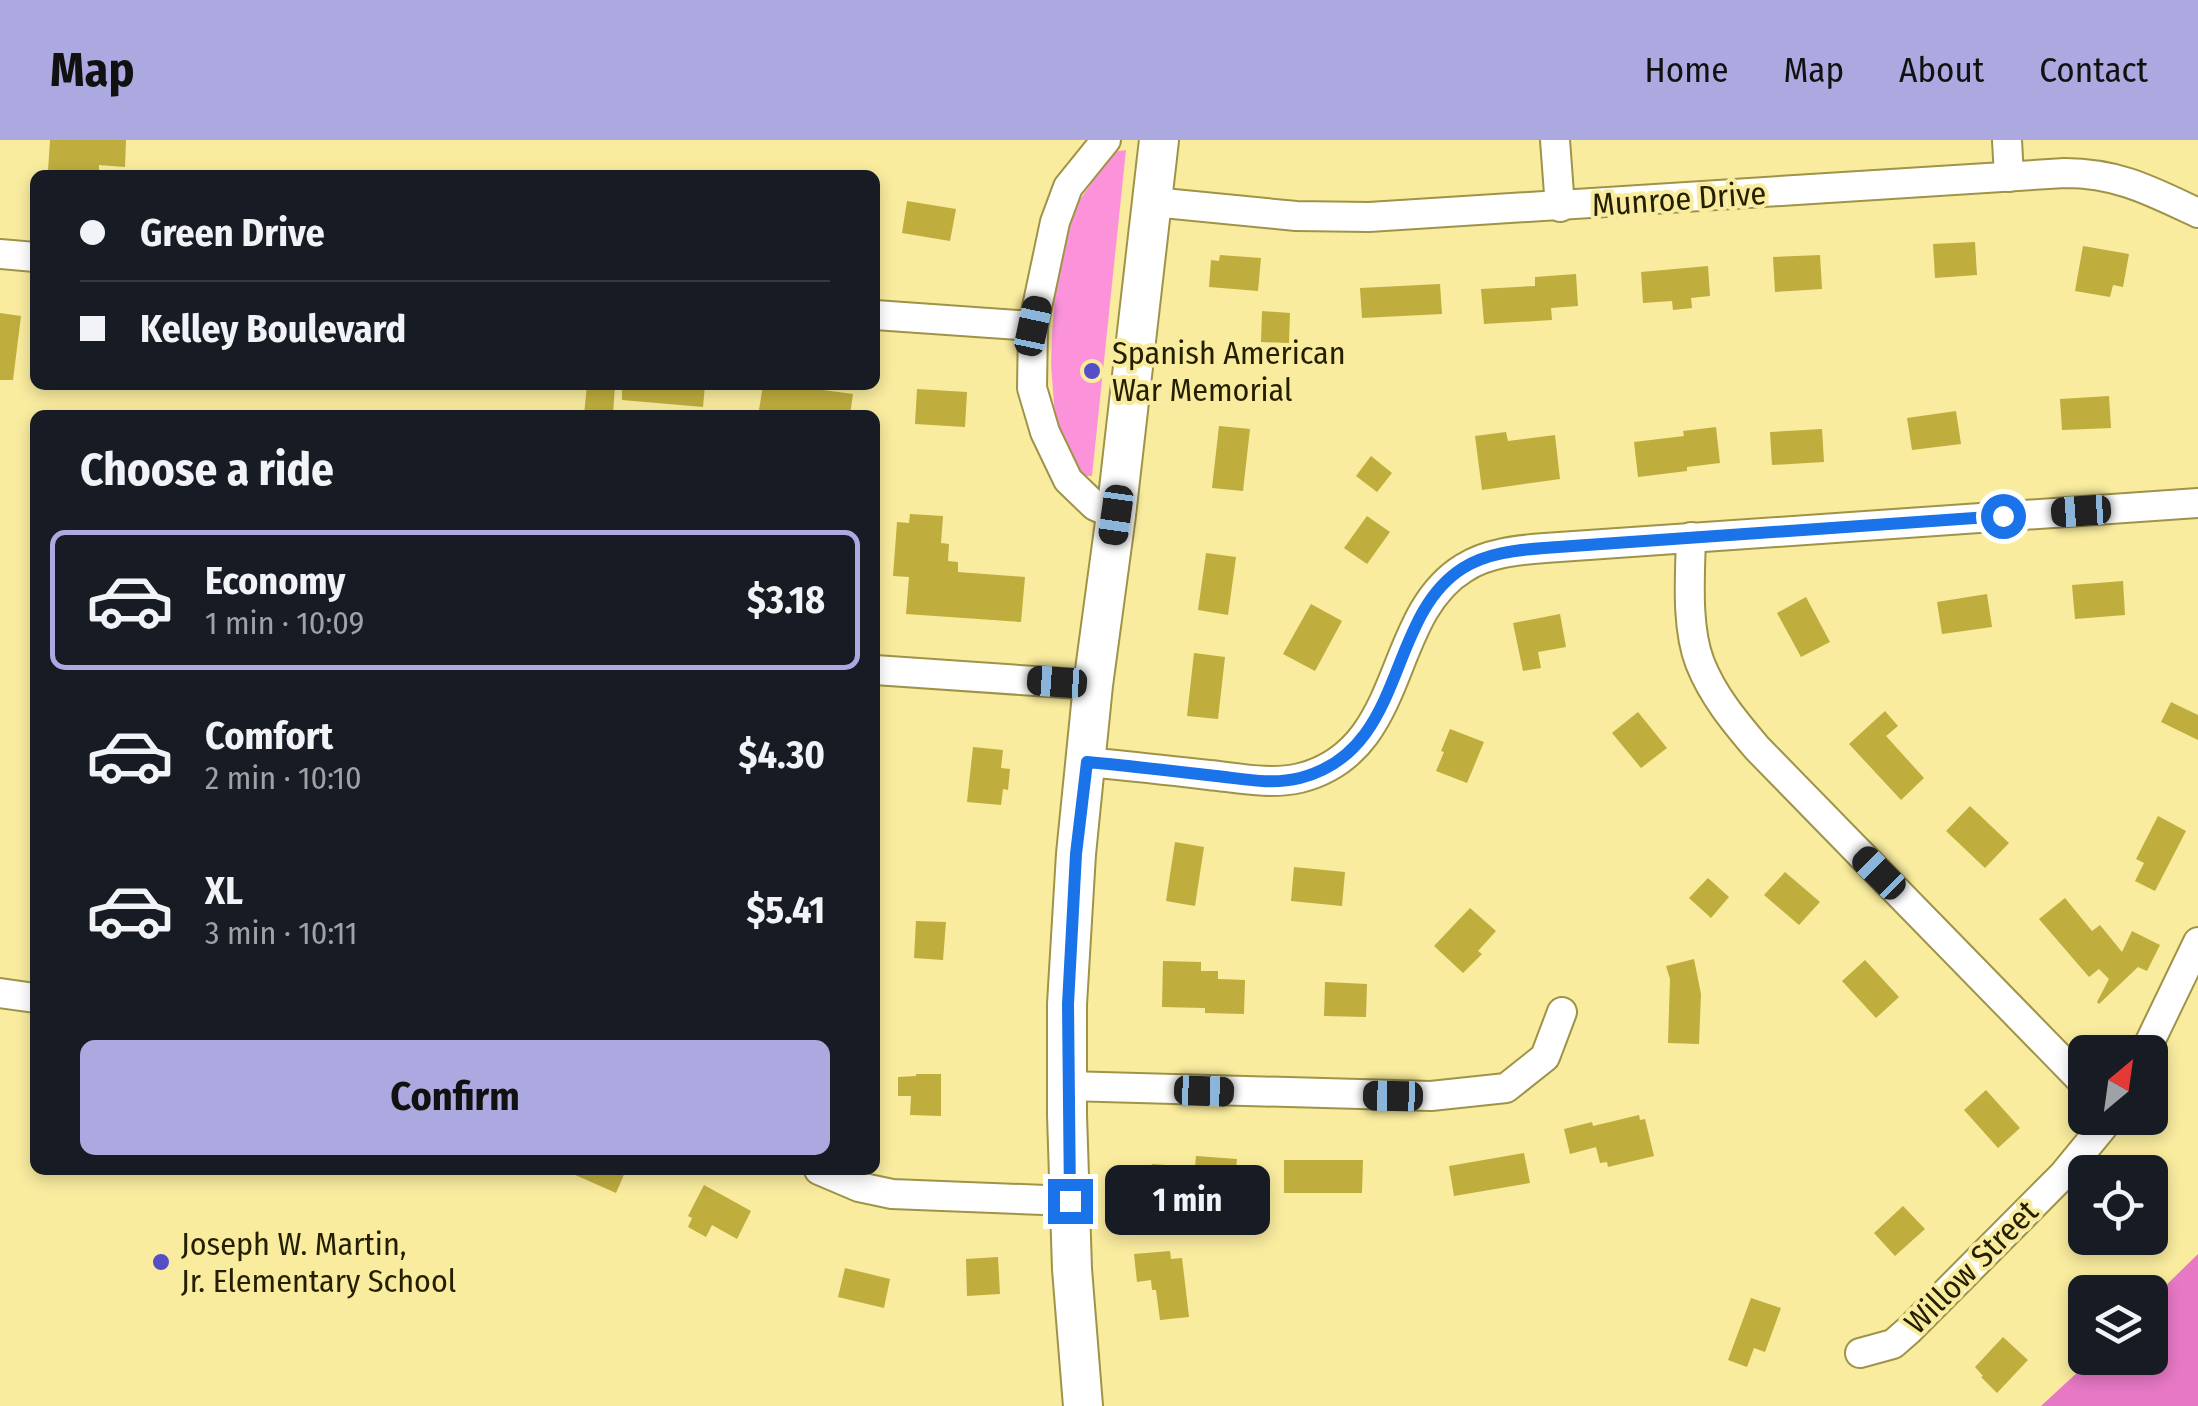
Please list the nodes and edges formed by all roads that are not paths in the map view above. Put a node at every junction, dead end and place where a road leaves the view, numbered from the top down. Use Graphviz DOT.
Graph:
graph roads {
  1 [pos="1106,140"];
  2 [pos="1160,140"];
  3 [pos="1555,140"];
  4 [pos="2007,140"];
  5 [pos="2009,176"];
  6 [pos="1152,202"];
  7 [pos="1560,206"];
  8 [pos="2198,213"];
  9 [pos="0,254"];
  10 [pos="30,257"];
  11 [pos="880,315"];
  12 [pos="1033,326"];
  13 [pos="2198,503"];
  14 [pos="1116,515"];
  15 [pos="1691,538"];
  16 [pos="880,670"];
  17 [pos="1093,685"];
  18 [pos="1087,762"];
  19 [pos="2198,942"];
  20 [pos="0,993"];
  21 [pos="30,997"];
  22 [pos="1562,1012"];
  23 [pos="2153,1035"];
  24 [pos="2068,1067"];
  25 [pos="1067,1086"];
  26 [pos="2096,1135"];
  27 [pos="831,1175"];
  28 [pos="1070,1201"];
  29 [pos="1860,1353"];
  30 [pos="1083,1406"];
  1 -- 12 [label="street"];
  2 -- 6 [label="main road"];
  3 -- 7 [label="street"];
  4 -- 5 [label="street"];
  5 -- 7 [label="street, Munroe Drive"];
  5 -- 8 [label="street, Munroe Drive"];
  6 -- 7 [label="street, Munroe Drive"];
  6 -- 14 [label="main road"];
  9 -- 10 [label="street"];
  11 -- 12 [label="street"];
  12 -- 14 [label="street"];
  13 -- 15 [label="street"];
  14 -- 17 [label="main road"];
  15 -- 18 [label="street"];
  15 -- 24 [label="street"];
  16 -- 17 [label="street"];
  17 -- 18 [label="main road"];
  18 -- 25 [label="main road"];
  19 -- 23 [label="street"];
  20 -- 21 [label="street"];
  22 -- 25 [label="street"];
  25 -- 28 [label="main road"];
  26 -- 29 [label="street, Willow Street"];
  27 -- 28 [label="street"];
  28 -- 30 [label="main road"];
}
